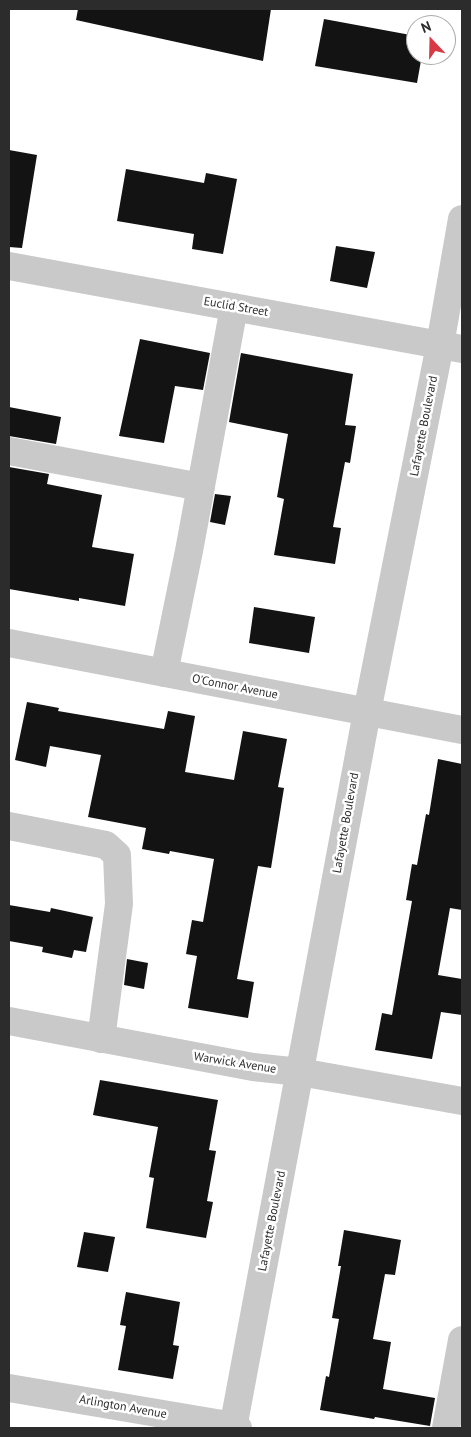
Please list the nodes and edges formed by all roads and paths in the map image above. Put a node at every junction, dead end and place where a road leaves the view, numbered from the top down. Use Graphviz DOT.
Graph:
graph roads {
  1 [pos="462,218"];
  2 [pos="9,266"];
  3 [pos="234,307"];
  4 [pos="451,347"];
  5 [pos="9,451"];
  6 [pos="201,487"];
  7 [pos="9,643"];
  8 [pos="164,673"];
  9 [pos="367,712"];
  10 [pos="462,730"];
  11 [pos="9,826"];
  12 [pos="9,1021"];
  13 [pos="101,1038"];
  14 [pos="300,1072"];
  15 [pos="462,1100"];
  16 [pos="462,1340"];
  17 [pos="9,1388"];
  18 [pos="235,1428"];
  19 [pos="446,1428"];
  1 -- 4 [label="street, Lafayette Boulevard"];
  2 -- 3 [label="street, Euclid Street"];
  3 -- 4 [label="street, Euclid Street"];
  3 -- 6 [label="street"];
  4 -- 9 [label="street, Lafayette Boulevard"];
  5 -- 6 [label="street"];
  6 -- 8 [label="street"];
  7 -- 8 [label="street, O'Connor Avenue"];
  8 -- 9 [label="street, O'Connor Avenue"];
  9 -- 10 [label="street, O'Connor Avenue"];
  9 -- 14 [label="street, Lafayette Boulevard"];
  11 -- 13 [label="street"];
  12 -- 13 [label="street, Warwick Avenue"];
  13 -- 14 [label="street, Warwick Avenue"];
  14 -- 15 [label="street, Warwick Avenue"];
  14 -- 18 [label="street, Lafayette Boulevard"];
  16 -- 19 [label="street"];
  17 -- 18 [label="street, Arlington Avenue"];
}
